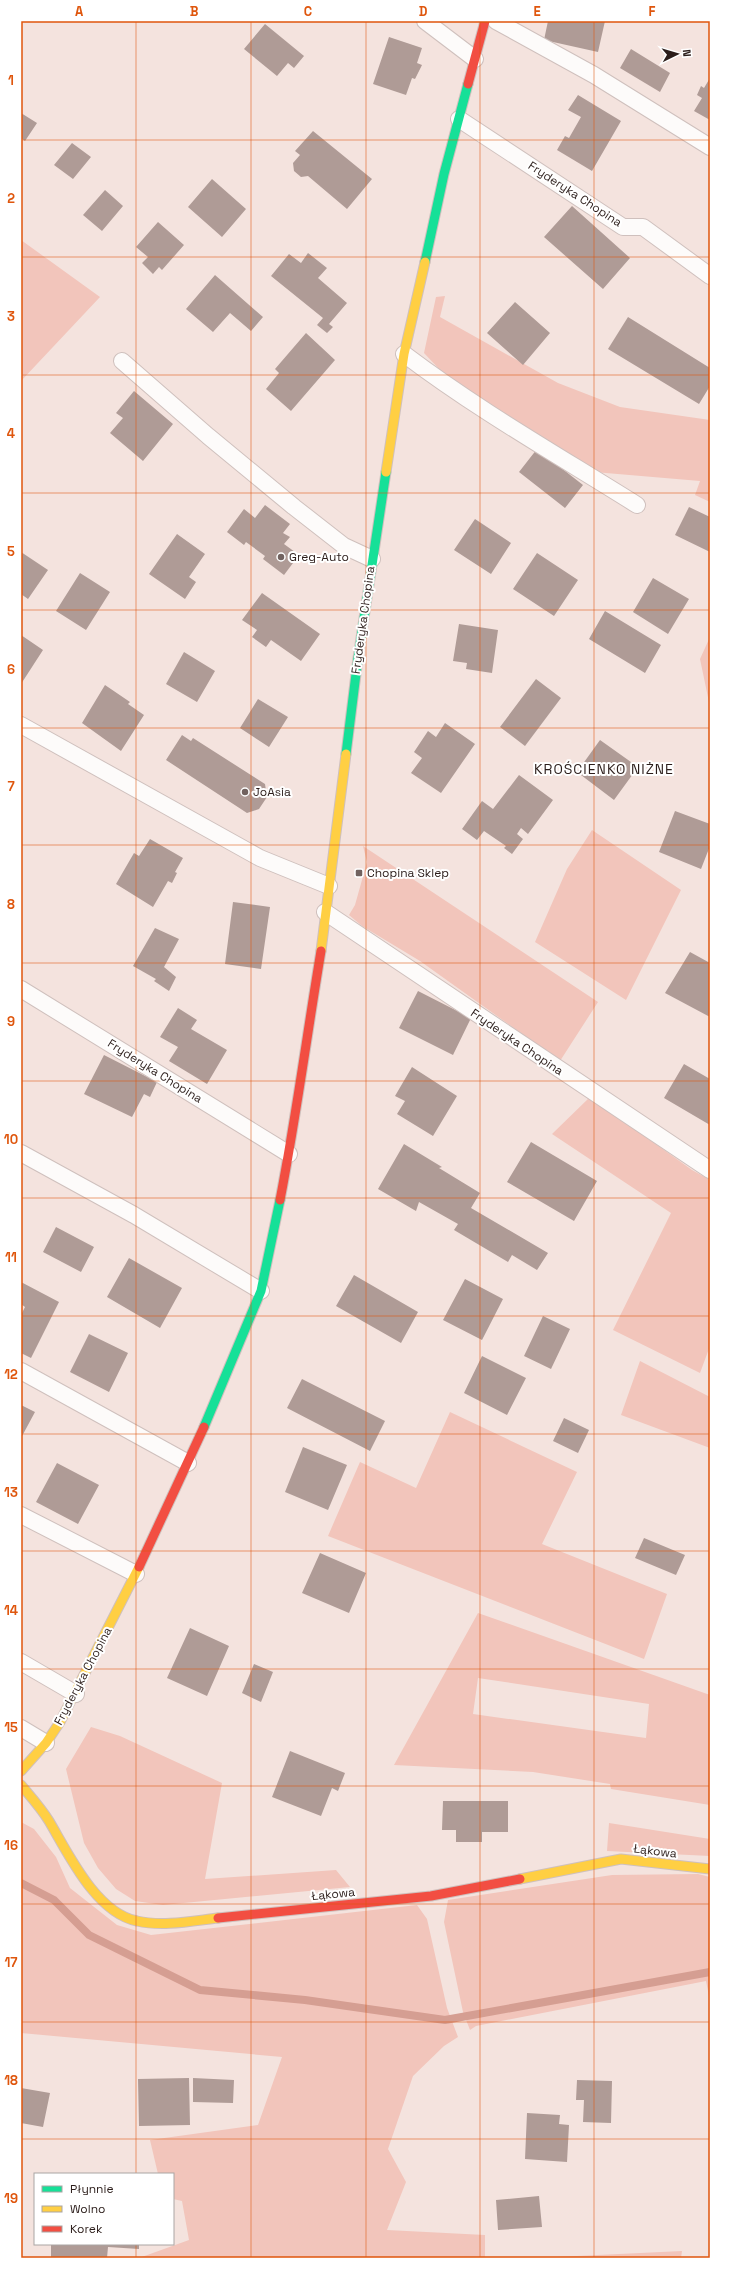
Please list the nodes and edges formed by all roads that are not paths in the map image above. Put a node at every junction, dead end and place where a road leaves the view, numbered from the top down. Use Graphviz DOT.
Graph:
graph roads {
  1 [pos="425,21"];
  2 [pos="485,21"];
  3 [pos="496,21"];
  4 [pos="475,58"];
  5 [pos="459,119"];
  6 [pos="710,147"];
  7 [pos="710,276"];
  8 [pos="404,354"];
  9 [pos="122,361"];
  10 [pos="637,505"];
  11 [pos="372,559"];
  12 [pos="21,726"];
  13 [pos="329,886"];
  14 [pos="325,912"];
  15 [pos="21,989"];
  16 [pos="21,1153"];
  17 [pos="289,1154"];
  18 [pos="710,1170"];
  19 [pos="261,1291"];
  20 [pos="21,1371"];
  21 [pos="188,1463"];
  22 [pos="21,1515"];
  23 [pos="136,1574"];
  24 [pos="21,1662"];
  25 [pos="76,1694"];
  26 [pos="21,1728"];
  27 [pos="46,1743"];
  28 [pos="21,1771"];
  29 [pos="21,1785"];
  30 [pos="710,1869"];
  1 -- 4 [label="lane"];
  2 -- 4 [label="street, Fryderyka Chopina"];
  3 -- 6 [label="lane"];
  4 -- 5 [label="street, Fryderyka Chopina"];
  5 -- 7 [label="lane, Fryderyka Chopina"];
  5 -- 8 [label="street, Fryderyka Chopina"];
  8 -- 10 [label="lane"];
  8 -- 11 [label="street, Fryderyka Chopina"];
  9 -- 11 [label="lane"];
  11 -- 13 [label="street, Fryderyka Chopina"];
  12 -- 13 [label="lane"];
  13 -- 14 [label="street, Fryderyka Chopina"];
  14 -- 17 [label="street, Fryderyka Chopina"];
  14 -- 18 [label="lane, Fryderyka Chopina"];
  15 -- 17 [label="lane, Fryderyka Chopina"];
  16 -- 19 [label="lane"];
  17 -- 19 [label="street, Fryderyka Chopina"];
  19 -- 21 [label="street, Fryderyka Chopina"];
  20 -- 21 [label="lane"];
  21 -- 23 [label="street, Fryderyka Chopina"];
  22 -- 23 [label="lane"];
  23 -- 25 [label="street, Fryderyka Chopina"];
  24 -- 25 [label="lane"];
  25 -- 27 [label="street, Fryderyka Chopina"];
  26 -- 27 [label="lane"];
  27 -- 28 [label="street, Fryderyka Chopina"];
  29 -- 30 [label="street, Łąkowa"];
}
